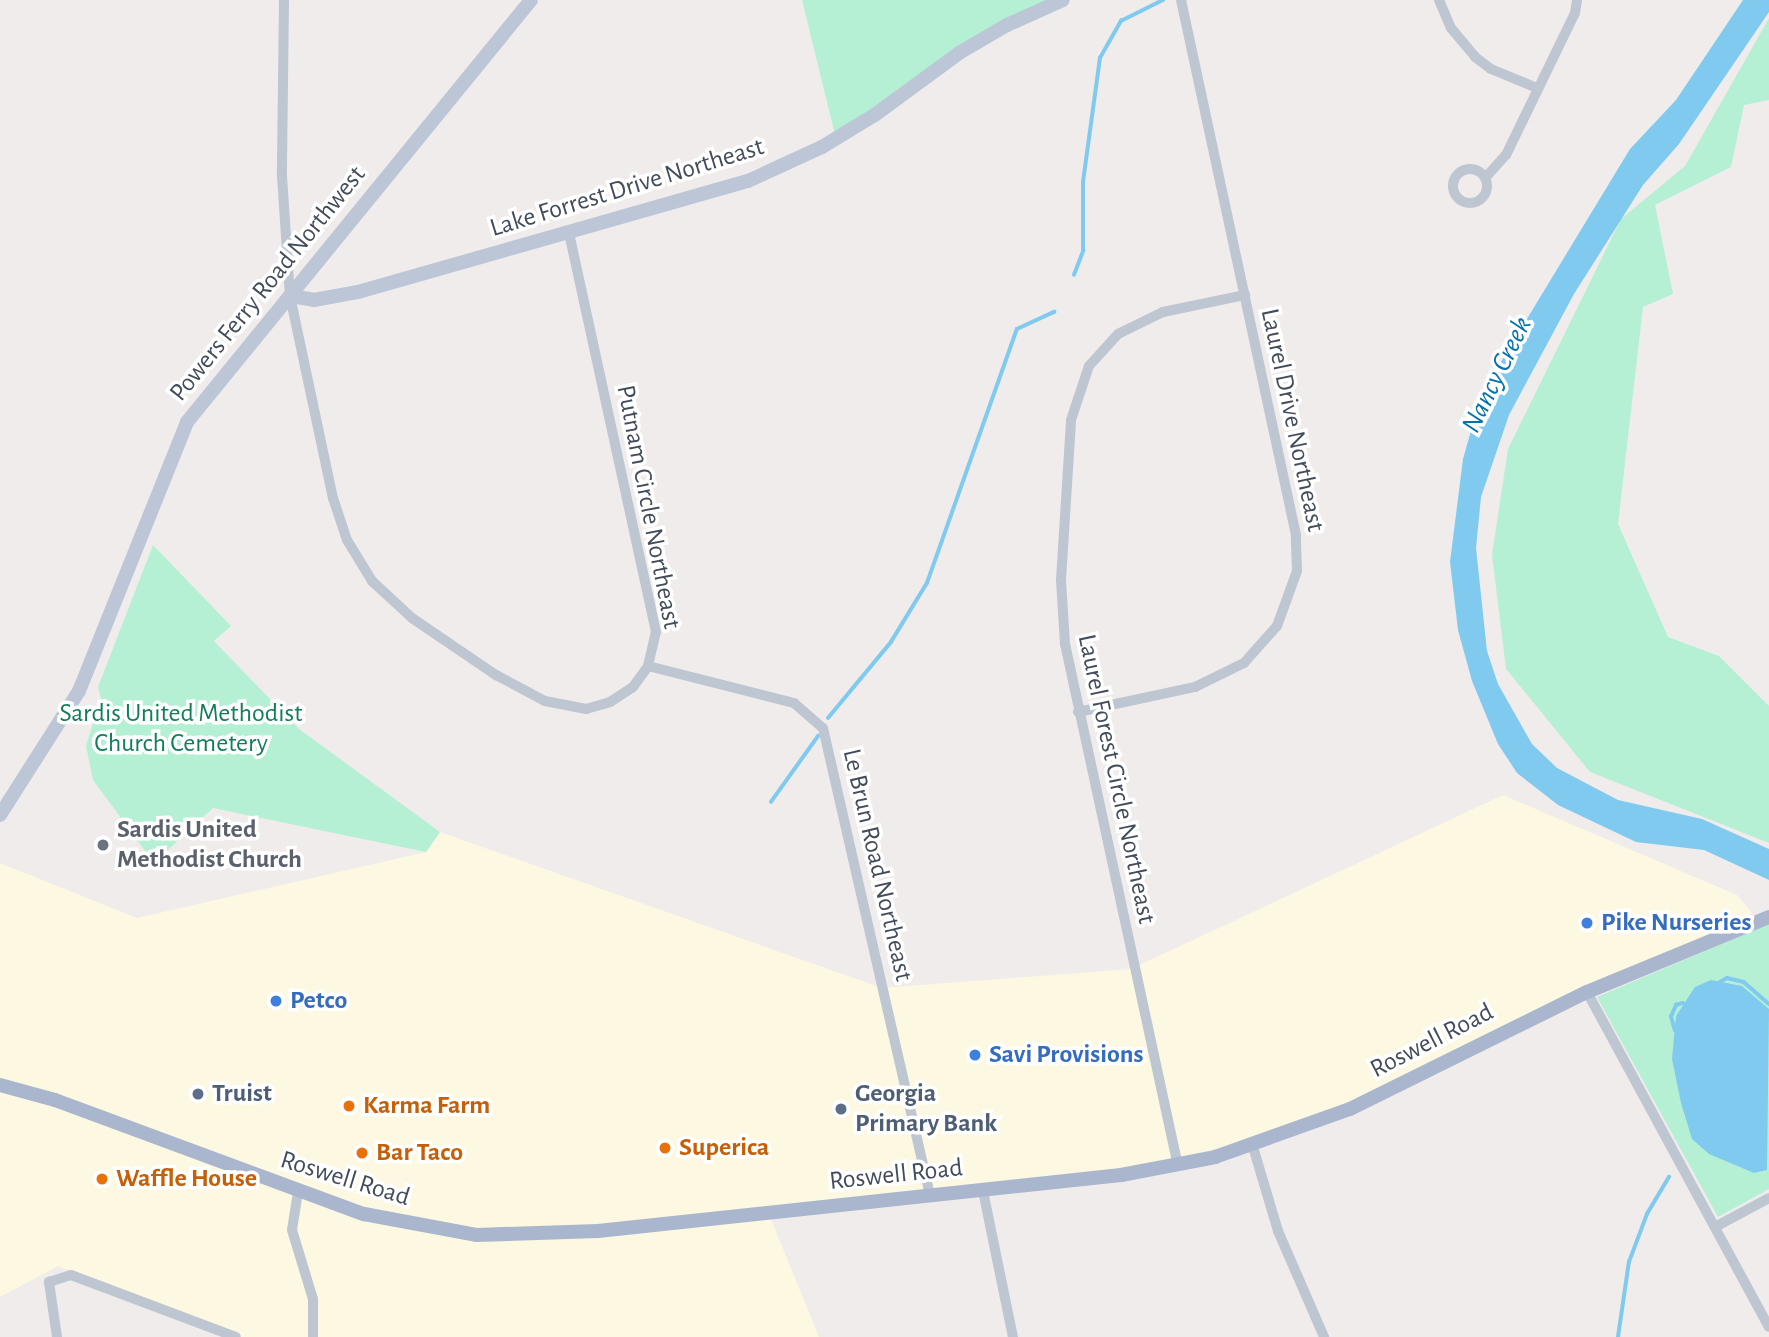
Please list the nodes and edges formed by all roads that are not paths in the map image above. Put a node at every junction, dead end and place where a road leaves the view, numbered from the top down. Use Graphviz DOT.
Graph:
graph roads {
  1 [pos="284,0"];
  2 [pos="531,0"];
  3 [pos="1063,0"];
  4 [pos="1181,0"];
  5 [pos="1439,0"];
  6 [pos="1577,0"];
  7 [pos="1537,88"];
  8 [pos="1486,177"];
  9 [pos="569,233"];
  10 [pos="1245,295"];
  11 [pos="290,296"];
  12 [pos="648,666"];
  13 [pos="1077,712"];
  14 [pos="0,815"];
  15 [pos="1769,917"];
  16 [pos="1587,992"];
  17 [pos="0,1085"];
  18 [pos="1253,1147"];
  19 [pos="1178,1166"];
  20 [pos="984,1191"];
  21 [pos="298,1192"];
  22 [pos="930,1196"];
  23 [pos="1769,1198"];
  24 [pos="1715,1227"];
  25 [pos="1769,1327"];
  26 [pos="57,1337"];
  27 [pos="236,1337"];
  28 [pos="313,1337"];
  29 [pos="1013,1337"];
  30 [pos="1324,1337"];
  1 -- 11 [label="street, Putnam Circle Northeast"];
  2 -- 11 [label="street, Powers Ferry Road Northwest"];
  3 -- 9 [label="street, Lake Forrest Drive Northeast"];
  4 -- 10 [label="street, Laurel Drive Northeast"];
  5 -- 7 [label="street"];
  6 -- 7 [label="street"];
  7 -- 8 [label="street"];
  9 -- 11 [label="street, Lake Forrest Drive Northeast"];
  9 -- 12 [label="street, Putnam Circle Northeast"];
  10 -- 13 [label="street, Laurel Forest Circle Northeast"];
  10 -- 13 [label="street, Laurel Drive Northeast"];
  11 -- 12 [label="street, Putnam Circle Northeast"];
  11 -- 14 [label="street, Powers Ferry Road Northwest"];
  12 -- 22 [label="street, Le Brun Road Northeast"];
  13 -- 19 [label="street, Laurel Forest Circle Northeast"];
  15 -- 16 [label="main road, Roswell Road"];
  16 -- 18 [label="main road, Roswell Road"];
  16 -- 24 [label="street"];
  17 -- 21 [label="main road, Roswell Road"];
  18 -- 19 [label="main road, Roswell Road"];
  18 -- 30 [label="street"];
  19 -- 20 [label="main road, Roswell Road"];
  20 -- 22 [label="main road, Roswell Road"];
  20 -- 29 [label="street"];
  21 -- 22 [label="main road, Roswell Road"];
  21 -- 28 [label="street"];
  23 -- 24 [label="street"];
  24 -- 25 [label="street"];
  26 -- 27 [label="street"];
}
